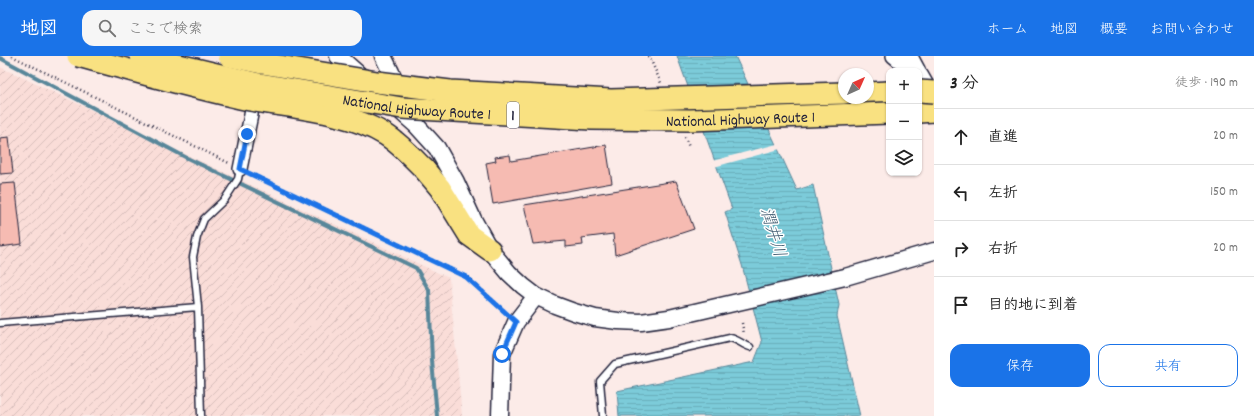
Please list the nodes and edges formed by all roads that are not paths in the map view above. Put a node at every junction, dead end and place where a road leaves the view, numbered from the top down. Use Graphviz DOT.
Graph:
graph roads {
  1 [pos="78,56"];
  2 [pos="141,56"];
  3 [pos="229,56"];
  4 [pos="242,56"];
  5 [pos="338,56"];
  6 [pos="383,56"];
  7 [pos="893,56"];
  8 [pos="908,56"];
  9 [pos="918,56"];
  10 [pos="256,58"];
  11 [pos="909,68"];
  12 [pos="914,68"];
  13 [pos="916,68"];
  14 [pos="922,81"];
  15 [pos="922,91"];
  16 [pos="886,92"];
  17 [pos="934,92"];
  18 [pos="838,93"];
  19 [pos="874,93"];
  20 [pos="934,102"];
  21 [pos="922,112"];
  22 [pos="934,112"];
  23 [pos="886,113"];
  24 [pos="417,126"];
  25 [pos="240,169"];
  26 [pos="490,250"];
  27 [pos="934,251"];
  28 [pos="536,296"];
  29 [pos="198,307"];
  30 [pos="0,323"];
  31 [pos="750,347"];
  32 [pos="201,416"];
  33 [pos="500,416"];
  34 [pos="603,416"];
  1 -- 26 [label="highway, bridge"];
  2 -- 23 [label="highway, National Highway Route 1 / 1, bridge"];
  3 -- 18 [label="highway, National Highway Route 1 / 1, bridge"];
  4 -- 10 [label="street"];
  5 -- 24 [label="street"];
  6 -- 24 [label="street"];
  7 -- 11 [label="street"];
  8 -- 12 [label="main road"];
  9 -- 13 [label="street"];
  10 -- 25 [label="street"];
  14 -- 20 [label="main road"];
  15 -- 17 [label="highway, bridge"];
  16 -- 19 [label="highway"];
  21 -- 22 [label="highway"];
  24 -- 26 [label="street"];
  25 -- 29 [label="lane"];
  26 -- 28 [label="street"];
  27 -- 28 [label="street"];
  28 -- 33 [label="street"];
  29 -- 30 [label="lane"];
  29 -- 32 [label="lane"];
  31 -- 34 [label="lane"];
}
